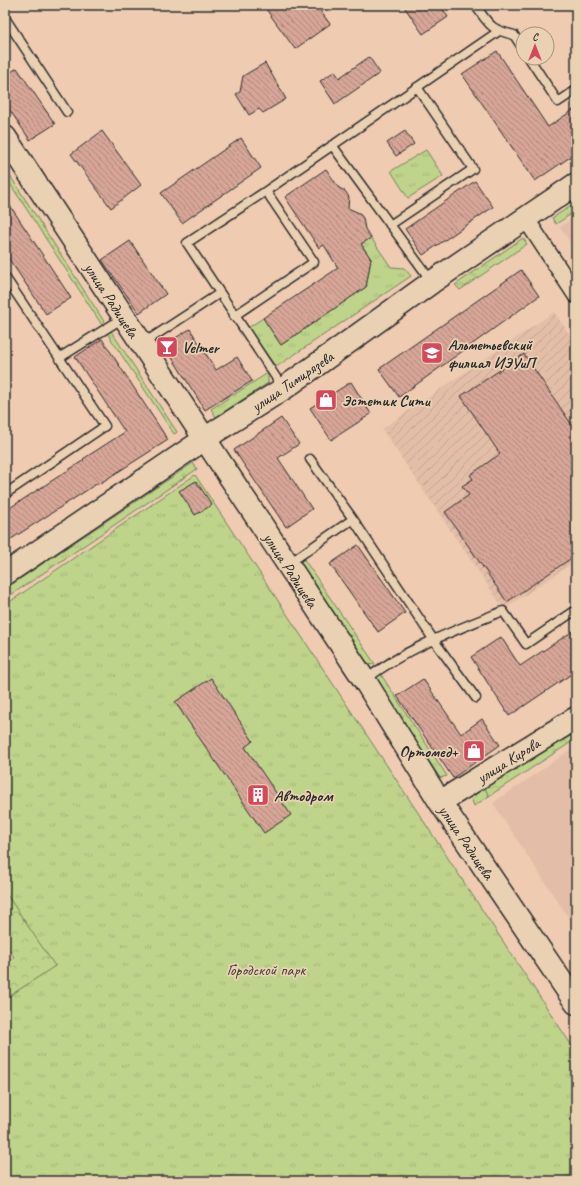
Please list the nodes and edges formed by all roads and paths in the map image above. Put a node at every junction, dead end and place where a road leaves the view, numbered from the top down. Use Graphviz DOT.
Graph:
graph roads {
  1 [pos="475,5"];
  2 [pos="5,18"];
  3 [pos="499,31"];
  4 [pos="515,37"];
  5 [pos="534,66"];
  6 [pos="417,87"];
  7 [pos="576,90"];
  8 [pos="67,112"];
  9 [pos="332,145"];
  10 [pos="10,149"];
  11 [pos="576,184"];
  12 [pos="266,190"];
  13 [pos="526,219"];
  14 [pos="390,225"];
  15 [pos="5,277"];
  16 [pos="432,282"];
  17 [pos="220,292"];
  18 [pos="576,295"];
  19 [pos="234,316"];
  20 [pos="124,317"];
  21 [pos="142,344"];
  22 [pos="59,358"];
  23 [pos="283,389"];
  24 [pos="205,440"];
  25 [pos="310,459"];
  26 [pos="5,494"];
  27 [pos="353,519"];
  28 [pos="287,564"];
  29 [pos="5,574"];
  30 [pos="576,610"];
  31 [pos="433,639"];
  32 [pos="364,681"];
  33 [pos="476,698"];
  34 [pos="576,718"];
  35 [pos="440,802"];
  36 [pos="576,1003"];
  1 -- 3 [label="lane"];
  2 -- 8 [label="lane"];
  3 -- 4 [label="lane"];
  3 -- 6 [label="lane"];
  5 -- 7 [label="lane"];
  6 -- 9 [label="lane"];
  6 -- 14 [label="lane"];
  9 -- 12 [label="lane"];
  9 -- 14 [label="lane"];
  10 -- 20 [label="street, улица Радищева"];
  11 -- 13 [label="street, улица Тимирязева"];
  12 -- 17 [label="lane"];
  12 -- 19 [label="lane"];
  13 -- 16 [label="street, улица Тимирязева"];
  13 -- 18 [label="street"];
  14 -- 16 [label="lane"];
  15 -- 22 [label="lane"];
  16 -- 23 [label="street, улица Тимирязева"];
  17 -- 19 [label="lane"];
  17 -- 21 [label="lane"];
  19 -- 23 [label="lane"];
  20 -- 21 [label="street, улица Радищева"];
  20 -- 22 [label="lane"];
  21 -- 24 [label="street, улица Радищева"];
  22 -- 26 [label="lane"];
  23 -- 24 [label="street, улица Тимирязева"];
  24 -- 28 [label="street, улица Радищева"];
  24 -- 29 [label="street, улица Тимирязева"];
  25 -- 27 [label="lane"];
  27 -- 28 [label="lane"];
  27 -- 31 [label="lane"];
  28 -- 32 [label="street, улица Радищева"];
  30 -- 31 [label="lane"];
  31 -- 32 [label="lane"];
  31 -- 33 [label="lane"];
  32 -- 35 [label="street, улица Радищева"];
  34 -- 35 [label="street, улица Кирова"];
  35 -- 36 [label="street, улица Радищева"];
}
